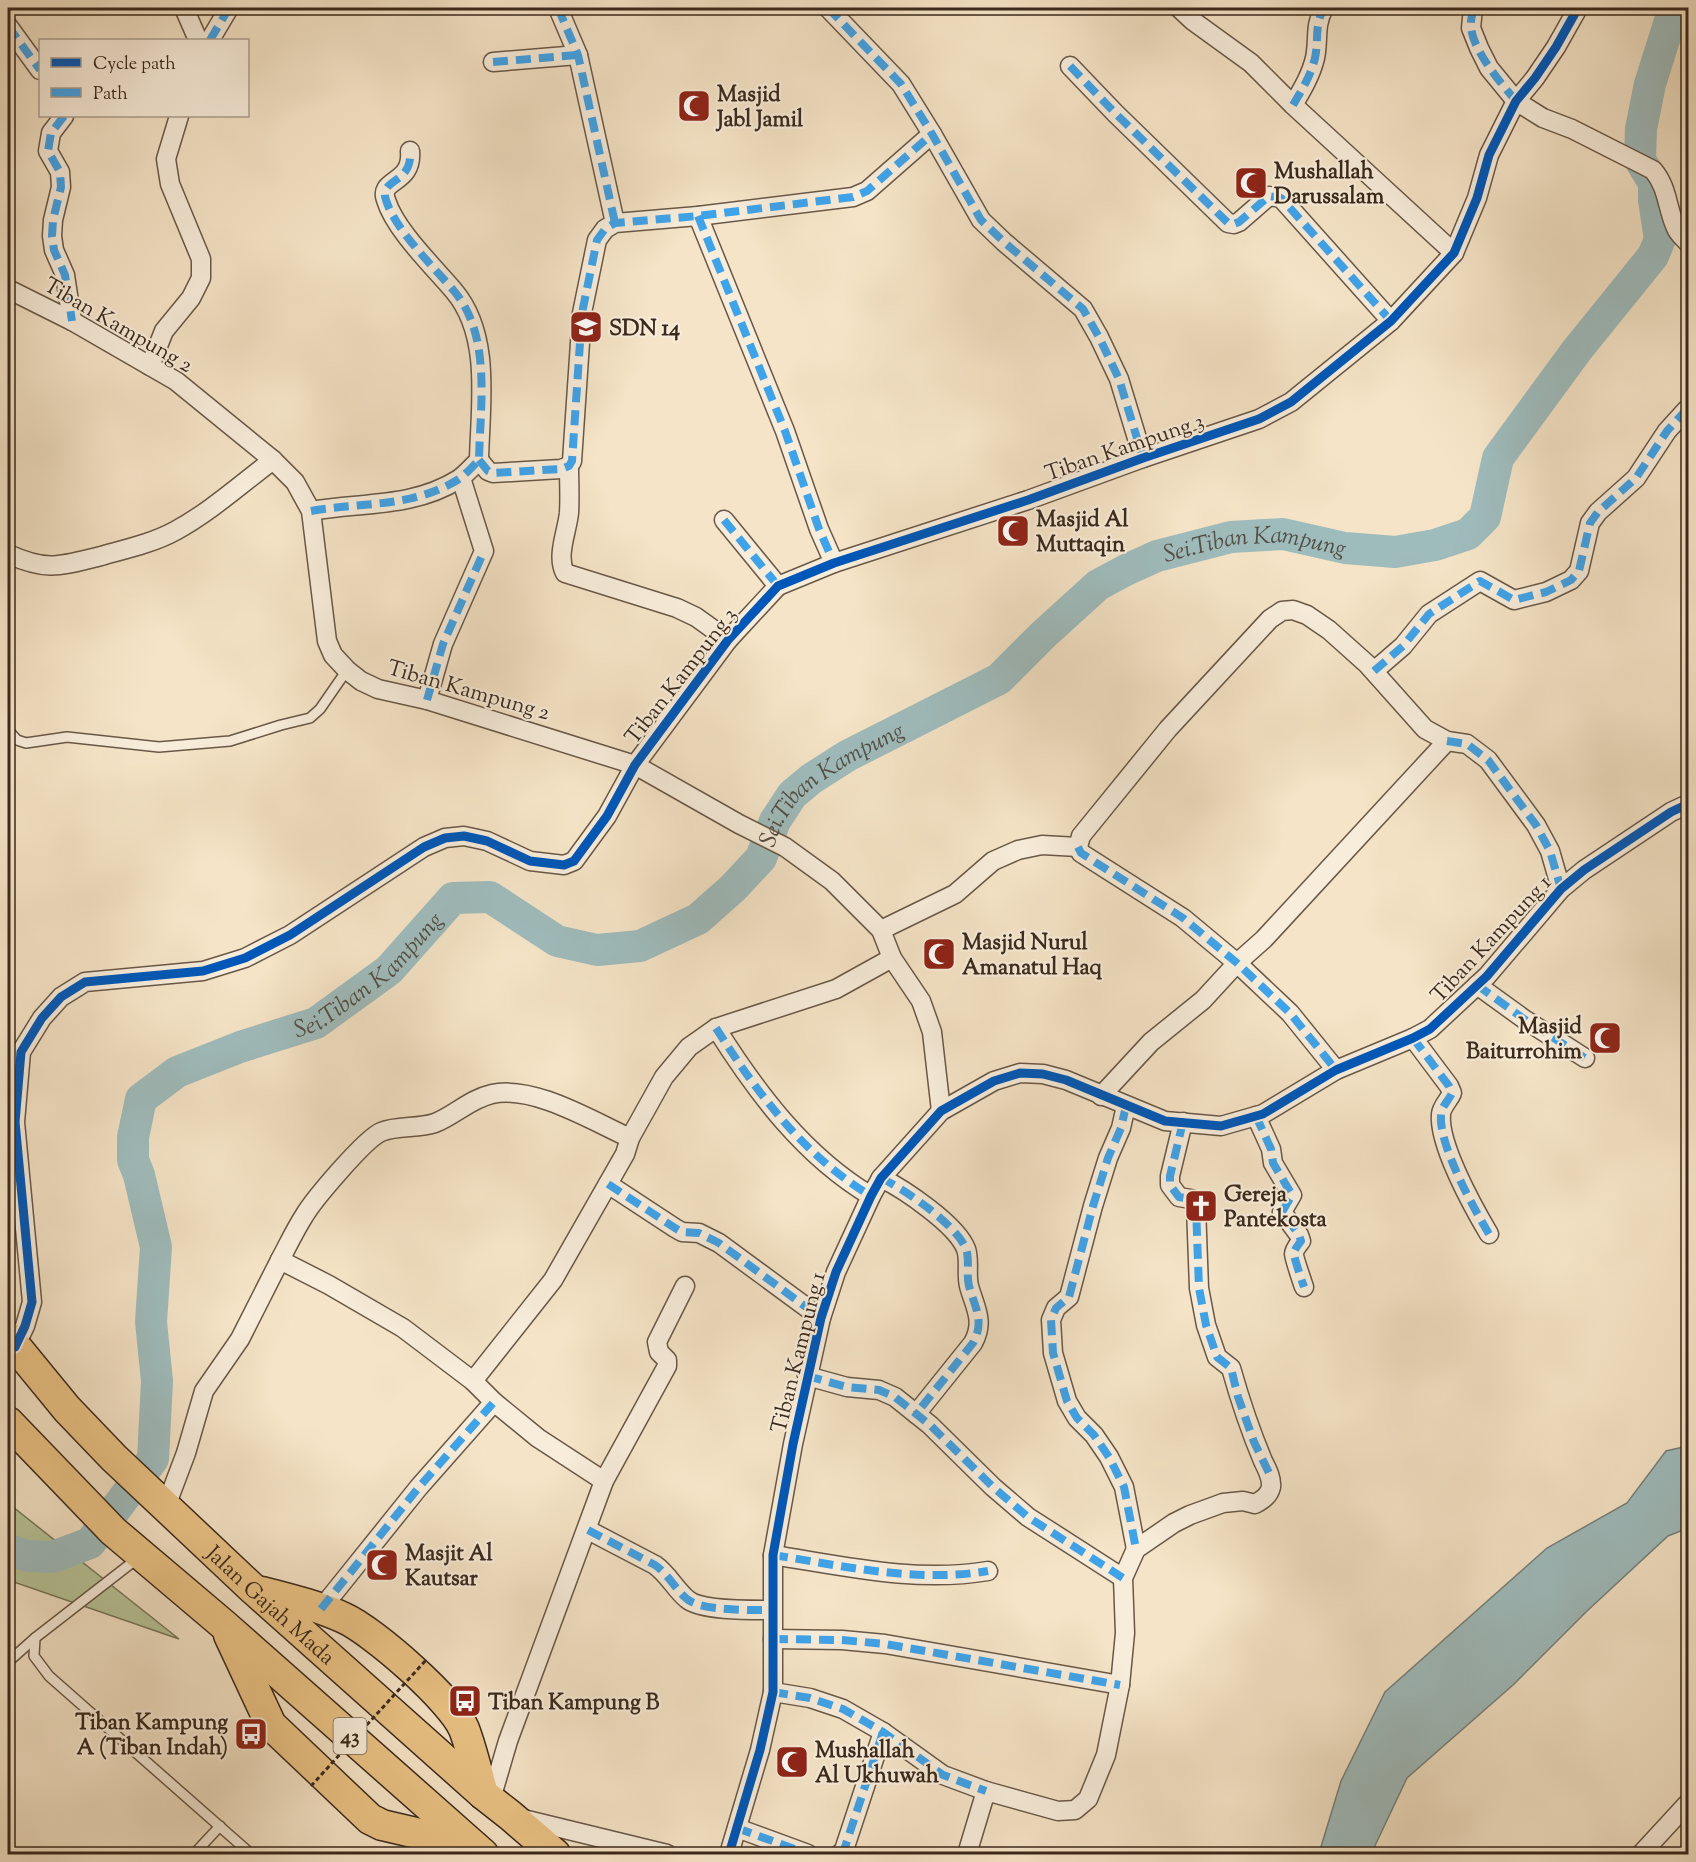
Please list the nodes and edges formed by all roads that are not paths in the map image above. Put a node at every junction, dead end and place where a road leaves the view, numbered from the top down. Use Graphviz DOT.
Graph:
graph roads {
  1 [pos="184,8"];
  2 [pos="229,8"];
  3 [pos="558,8"];
  4 [pos="828,8"];
  5 [pos="1179,8"];
  6 [pos="1324,8"];
  7 [pos="1473,8"];
  8 [pos="1578,8"];
  9 [pos="8,26"];
  10 [pos="198,39"];
  11 [pos="211,39"];
  12 [pos="578,56"];
  13 [pos="493,62"];
  14 [pos="1070,66"];
  15 [pos="39,69"];
  16 [pos="1516,101"];
  17 [pos="1293,105"];
  18 [pos="63,117"];
  19 [pos="179,117"];
  20 [pos="932,134"];
  21 [pos="410,151"];
  22 [pos="698,216"];
  23 [pos="615,223"];
  24 [pos="1689,243"];
  25 [pos="1454,254"];
  26 [pos="8,289"];
  27 [pos="72,321"];
  28 [pos="1391,321"];
  29 [pos="150,366"];
  30 [pos="1689,408"];
  31 [pos="1143,458"];
  32 [pos="273,460"];
  33 [pos="479,460"];
  34 [pos="569,466"];
  35 [pos="461,478"];
  36 [pos="310,511"];
  37 [pos="724,520"];
  38 [pos="8,554"];
  39 [pos="834,563"];
  40 [pos="778,586"];
  41 [pos="728,640"];
  42 [pos="347,670"];
  43 [pos="1374,672"];
  44 [pos="428,700"];
  45 [pos="8,730"];
  46 [pos="1447,741"];
  47 [pos="635,765"];
  48 [pos="1689,804"];
  49 [pos="1078,847"];
  50 [pos="1561,889"];
  51 [pos="881,930"];
  52 [pos="892,958"];
  53 [pos="1237,963"];
  54 [pos="1477,985"];
  55 [pos="716,1028"];
  56 [pos="1413,1038"];
  57 [pos="1585,1058"];
  58 [pos="1336,1070"];
  59 [pos="1101,1096"];
  60 [pos="1126,1106"];
  61 [pos="941,1111"];
  62 [pos="1256,1116"];
  63 [pos="1183,1122"];
  64 [pos="630,1138"];
  65 [pos="881,1178"];
  66 [pos="608,1184"];
  67 [pos="870,1196"];
  68 [pos="1489,1234"];
  69 [pos="280,1260"];
  70 [pos="685,1286"];
  71 [pos="1304,1287"];
  72 [pos="821,1318"];
  73 [pos="11,1342"];
  74 [pos="807,1376"];
  75 [pos="473,1381"];
  76 [pos="494,1402"];
  77 [pos="916,1414"];
  78 [pos="8,1422"];
  79 [pos="604,1481"];
  80 [pos="157,1497"];
  81 [pos="588,1530"];
  82 [pos="1136,1549"];
  83 [pos="142,1555"];
  84 [pos="773,1555"];
  85 [pos="988,1571"];
  86 [pos="1123,1578"];
  87 [pos="253,1589"];
  88 [pos="321,1609"];
  89 [pos="772,1610"];
  90 [pos="224,1625"];
  91 [pos="35,1638"];
  92 [pos="773,1639"];
  93 [pos="8,1662"];
  94 [pos="1120,1684"];
  95 [pos="773,1692"];
  96 [pos="883,1731"];
  97 [pos="986,1791"];
  98 [pos="495,1803"];
  99 [pos="1689,1803"];
  100 [pos="220,1826"];
  101 [pos="737,1828"];
  102 [pos="479,1851"];
  103 [pos="194,1854"];
  104 [pos="251,1854"];
  105 [pos="555,1854"];
  106 [pos="667,1854"];
  107 [pos="729,1854"];
  108 [pos="808,1854"];
  109 [pos="840,1854"];
  110 [pos="967,1854"];
  111 [pos="1641,1854"];
  1 -- 10 [label="street"];
  2 -- 11 [label="street"];
  3 -- 12 [label="street"];
  4 -- 20 [label="street"];
  5 -- 17 [label="street"];
  6 -- 17 [label="street"];
  7 -- 16 [label="street"];
  8 -- 16 [label="street, Tiban Kampung 3"];
  9 -- 15 [label="street"];
  12 -- 13 [label="street"];
  12 -- 23 [label="street"];
  14 -- 28 [label="street"];
  16 -- 24 [label="street"];
  16 -- 25 [label="street, Tiban Kampung 3"];
  17 -- 25 [label="street"];
  18 -- 27 [label="street"];
  19 -- 29 [label="street"];
  20 -- 22 [label="street"];
  20 -- 31 [label="street"];
  21 -- 33 [label="street"];
  22 -- 23 [label="street"];
  22 -- 39 [label="street"];
  23 -- 34 [label="street"];
  25 -- 28 [label="street, Tiban Kampung 3"];
  26 -- 27 [label="street, Tiban Kampung 2"];
  27 -- 29 [label="street, Tiban Kampung 2"];
  28 -- 31 [label="street, Tiban Kampung 3"];
  29 -- 32 [label="street, Tiban Kampung 2"];
  30 -- 43 [label="street"];
  31 -- 39 [label="street, Tiban Kampung 3"];
  32 -- 36 [label="street, Tiban Kampung 2"];
  32 -- 38 [label="street"];
  33 -- 34 [label="street"];
  33 -- 35 [label="street"];
  34 -- 41 [label="street"];
  35 -- 36 [label="street"];
  35 -- 44 [label="street"];
  36 -- 42 [label="street, Tiban Kampung 2"];
  37 -- 40 [label="street"];
  39 -- 40 [label="street, Tiban Kampung 3"];
  40 -- 41 [label="street, Tiban Kampung 3"];
  41 -- 47 [label="street, Tiban Kampung 3"];
  42 -- 44 [label="street, Tiban Kampung 2"];
  42 -- 45 [label="lane"];
  43 -- 46 [label="street"];
  43 -- 49 [label="street"];
  44 -- 47 [label="street, Tiban Kampung 2"];
  46 -- 50 [label="street"];
  46 -- 53 [label="street"];
  47 -- 51 [label="street, Tiban Kampung 2"];
  47 -- 73 [label="street, Tiban Kampung 3"];
  48 -- 50 [label="street, Tiban Kampung 1"];
  49 -- 51 [label="street"];
  49 -- 53 [label="street"];
  50 -- 54 [label="street, Tiban Kampung 1"];
  51 -- 52 [label="street, Tiban Kampung 2"];
  52 -- 55 [label="street"];
  52 -- 61 [label="street, Tiban Kampung 2"];
  53 -- 58 [label="street"];
  53 -- 59 [label="street"];
  54 -- 56 [label="street, Tiban Kampung 1"];
  54 -- 57 [label="street"];
  55 -- 64 [label="street"];
  55 -- 67 [label="street"];
  56 -- 58 [label="street, Tiban Kampung 1"];
  56 -- 68 [label="street"];
  58 -- 62 [label="street, Tiban Kampung 1"];
  59 -- 60 [label="street, Tiban Kampung 1"];
  59 -- 61 [label="street, Tiban Kampung 1"];
  60 -- 63 [label="street, Tiban Kampung 1"];
  60 -- 82 [label="street"];
  61 -- 65 [label="street, Tiban Kampung 1"];
  62 -- 63 [label="street, Tiban Kampung 1"];
  62 -- 71 [label="street"];
  63 -- 82 [label="street"];
  64 -- 66 [label="street"];
  64 -- 69 [label="street"];
  65 -- 67 [label="street, Tiban Kampung 1"];
  65 -- 77 [label="street"];
  66 -- 72 [label="street"];
  66 -- 75 [label="street"];
  67 -- 72 [label="street, Tiban Kampung 1"];
  69 -- 75 [label="street"];
  69 -- 80 [label="street"];
  70 -- 79 [label="street"];
  72 -- 74 [label="street, Tiban Kampung 1"];
  73 -- 80 [label="highway, Jalan Gajah Mada / 43"];
  74 -- 77 [label="street"];
  74 -- 84 [label="street, Tiban Kampung 1"];
  75 -- 76 [label="street"];
  76 -- 79 [label="street"];
  76 -- 88 [label="street"];
  77 -- 86 [label="street"];
  78 -- 83 [label="highway, Jalan Gajah Mada / 43"];
  79 -- 81 [label="street"];
  80 -- 87 [label="highway, Jalan Gajah Mada / 43"];
  81 -- 89 [label="street"];
  81 -- 98 [label="street"];
  82 -- 86 [label="street"];
  83 -- 90 [label="highway, Jalan Gajah Mada / 43"];
  83 -- 91 [label="lane"];
  84 -- 85 [label="street"];
  84 -- 89 [label="street, Tiban Kampung 1"];
  86 -- 94 [label="street"];
  87 -- 88 [label="highway"];
  87 -- 98 [label="highway, Jalan Gajah Mada / 43"];
  88 -- 98 [label="highway"];
  89 -- 92 [label="street, Tiban Kampung 1"];
  90 -- 102 [label="highway, Jalan Gajah Mada / 43"];
  90 -- 102 [label="highway"];
  91 -- 93 [label="lane"];
  91 -- 100 [label="lane"];
  92 -- 94 [label="street"];
  92 -- 95 [label="street, Tiban Kampung 1"];
  94 -- 97 [label="street"];
  95 -- 96 [label="street"];
  95 -- 101 [label="street, Tiban Kampung 1"];
  96 -- 97 [label="street"];
  96 -- 109 [label="street"];
  97 -- 110 [label="street"];
  98 -- 105 [label="highway, Jalan Gajah Mada / 43"];
  98 -- 106 [label="street"];
  99 -- 111 [label="street"];
  100 -- 103 [label="lane"];
  100 -- 104 [label="lane"];
  101 -- 107 [label="street, Tiban Kampung 1"];
  101 -- 108 [label="street"];
}
